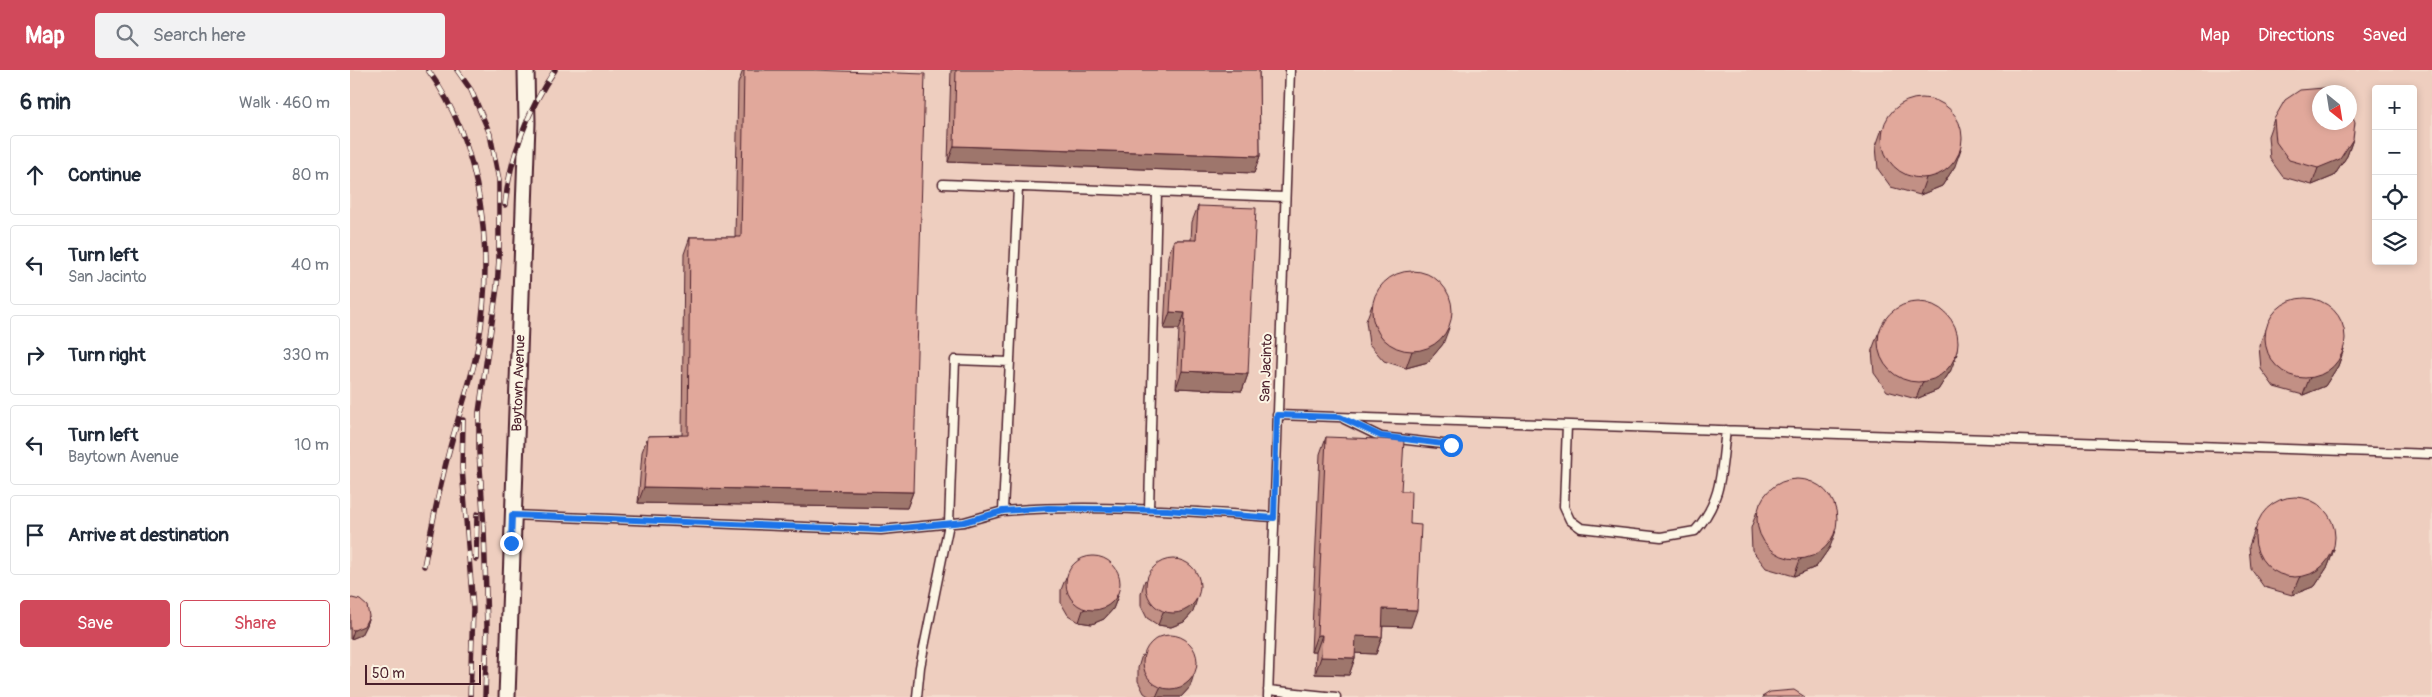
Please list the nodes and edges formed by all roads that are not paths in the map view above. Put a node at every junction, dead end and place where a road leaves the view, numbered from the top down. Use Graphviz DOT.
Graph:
graph roads {
  1 [pos="526,70"];
  2 [pos="1290,70"];
  3 [pos="943,184"];
  4 [pos="1018,187"];
  5 [pos="1157,192"];
  6 [pos="1285,197"];
  7 [pos="1010,362"];
  8 [pos="1277,415"];
  9 [pos="1340,417"];
  10 [pos="1567,425"];
  11 [pos="1726,430"];
  12 [pos="1451,445"];
  13 [pos="2432,454"];
  14 [pos="1149,510"];
  15 [pos="1003,511"];
  16 [pos="512,515"];
  17 [pos="1274,518"];
  18 [pos="949,524"];
  19 [pos="1268,694"];
  20 [pos="507,697"];
  21 [pos="917,697"];
  22 [pos="1336,697"];
  1 -- 16 [label="street, Baytown Avenue"];
  2 -- 6 [label="lane, San Jacinto"];
  3 -- 4 [label="lane"];
  4 -- 5 [label="lane"];
  4 -- 7 [label="lane"];
  5 -- 6 [label="lane"];
  5 -- 14 [label="lane"];
  6 -- 8 [label="lane, San Jacinto"];
  7 -- 15 [label="lane"];
  7 -- 18 [label="lane"];
  8 -- 9 [label="lane"];
  8 -- 17 [label="lane, San Jacinto"];
  9 -- 10 [label="lane"];
  9 -- 12 [label="lane"];
  10 -- 11 [label="lane"];
  10 -- 11 [label="lane"];
  11 -- 13 [label="lane"];
  14 -- 15 [label="lane"];
  14 -- 17 [label="lane"];
  15 -- 18 [label="lane"];
  16 -- 18 [label="lane"];
  16 -- 20 [label="street, Baytown Avenue"];
  17 -- 19 [label="lane, San Jacinto"];
  18 -- 21 [label="lane"];
  19 -- 22 [label="lane"];
}
